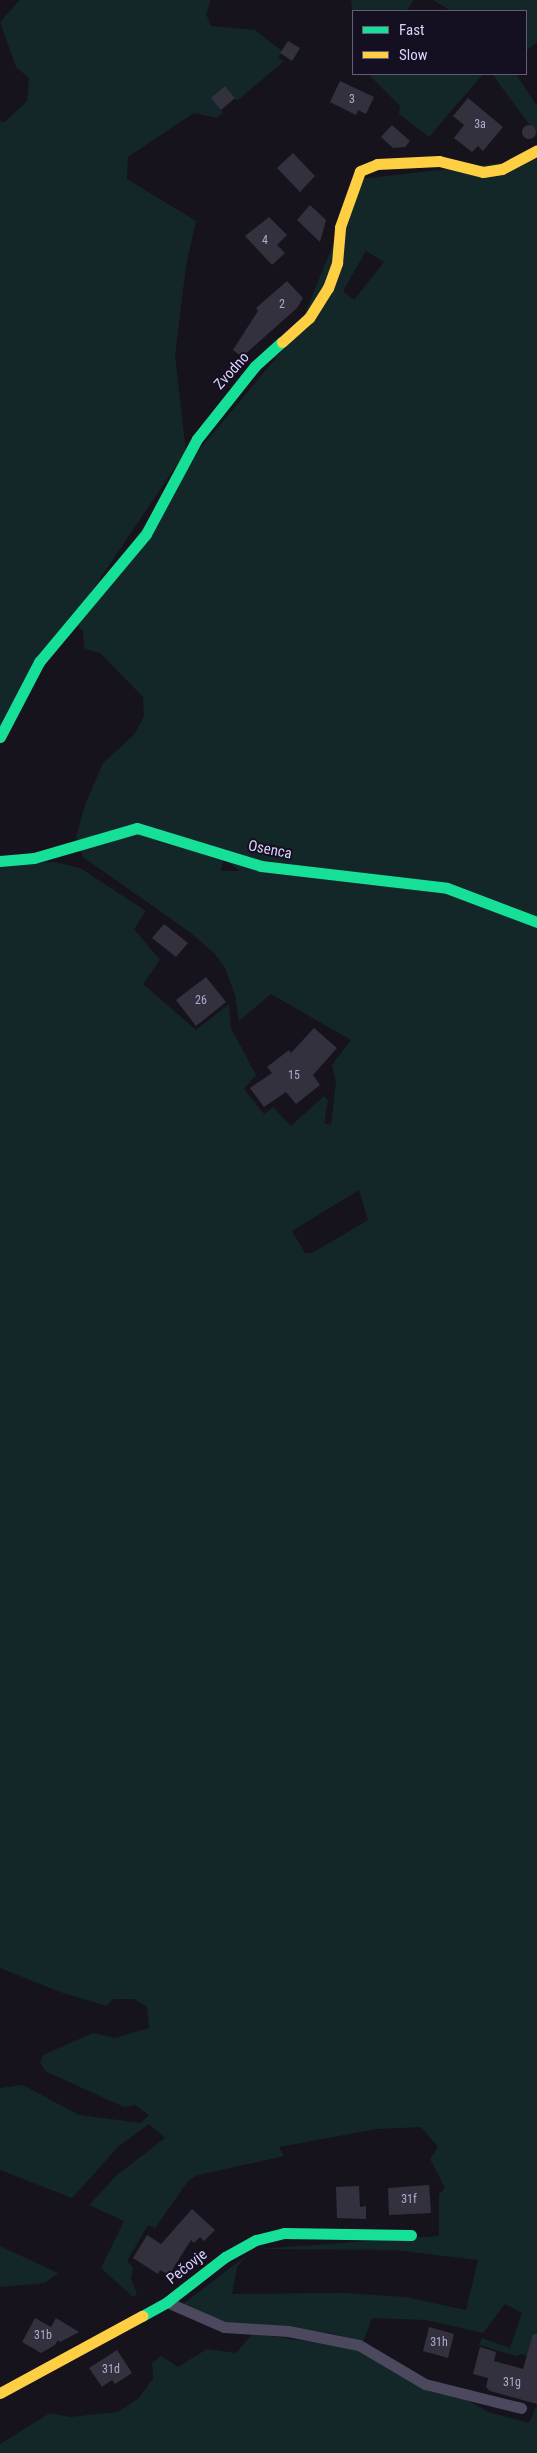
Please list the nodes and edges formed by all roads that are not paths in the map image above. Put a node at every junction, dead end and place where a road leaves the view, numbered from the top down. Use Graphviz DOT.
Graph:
graph roads {
  1 [pos="537,150"];
  2 [pos="0,737"];
  3 [pos="0,861"];
  4 [pos="537,922"];
  5 [pos="411,2235"];
  6 [pos="167,2302"];
  7 [pos="0,2392"];
  8 [pos="520,2408"];
  1 -- 2 [label="street, Zvodno"];
  3 -- 4 [label="street, Osenca"];
  5 -- 6 [label="street, Pečovje"];
  6 -- 7 [label="street, Pečovje"];
  6 -- 8 [label="lane"];
}
